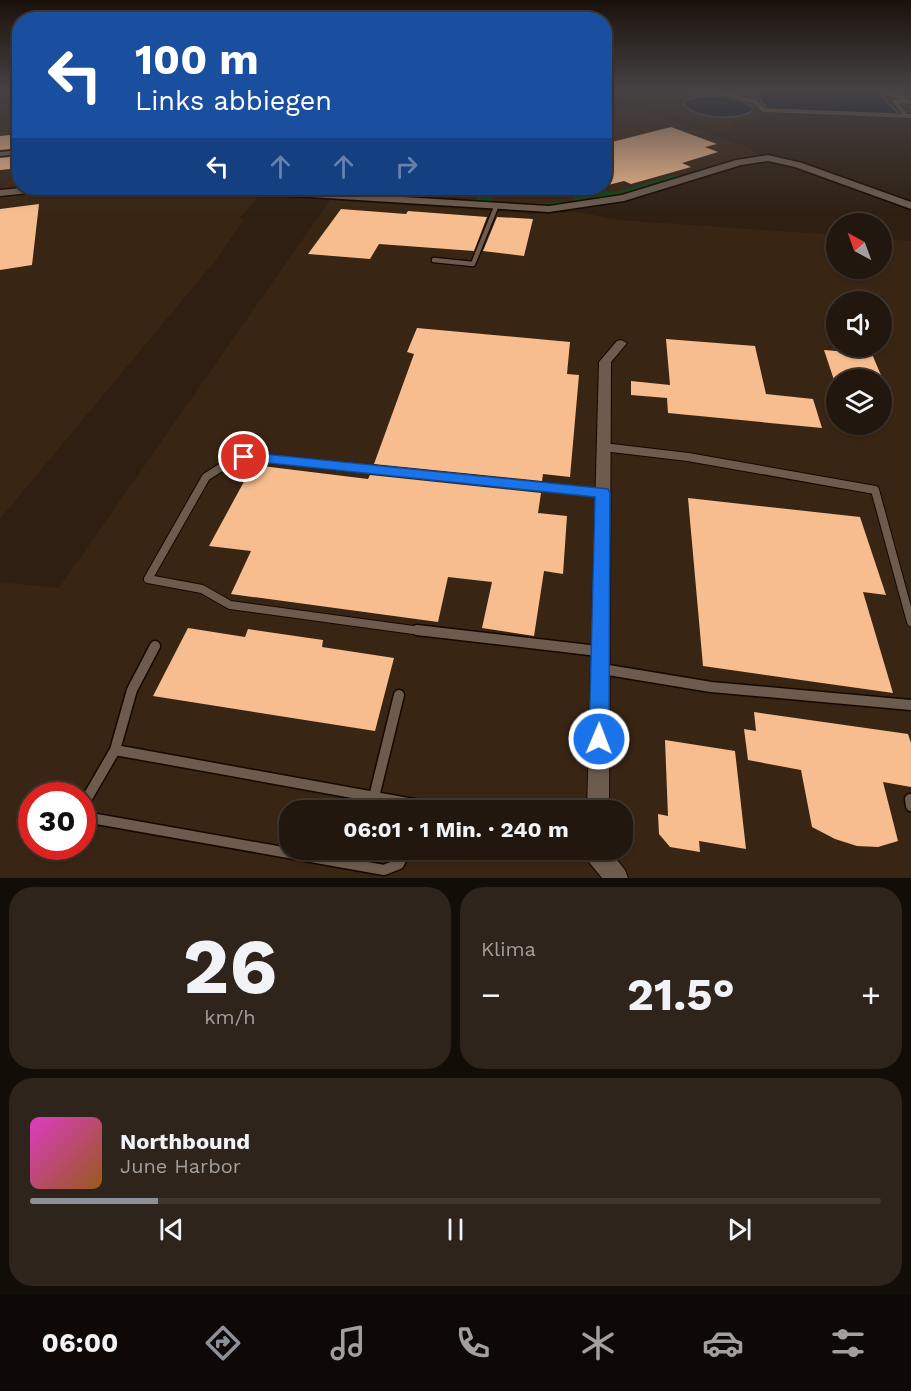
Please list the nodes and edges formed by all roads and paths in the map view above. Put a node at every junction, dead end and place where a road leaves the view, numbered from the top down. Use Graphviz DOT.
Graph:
graph roads {
  1 [pos="317,195"];
  2 [pos="911,206"];
  3 [pos="496,207"];
  4 [pos="434,260"];
  5 [pos="621,343"];
  6 [pos="603,447"];
  7 [pos="603,493"];
  8 [pos="911,622"];
  9 [pos="155,646"];
  10 [pos="600,651"];
  11 [pos="600,669"];
  12 [pos="399,695"];
  13 [pos="911,705"];
  14 [pos="115,750"];
  15 [pos="96,783"];
  16 [pos="374,797"];
  17 [pos="386,800"];
  18 [pos="598,800"];
  19 [pos="96,819"];
  20 [pos="279,851"];
  21 [pos="328,860"];
  22 [pos="404,860"];
  23 [pos="602,860"];
  24 [pos="617,878"];
  1 -- 3 [label="street"];
  2 -- 3 [label="street"];
  3 -- 4 [label="lane"];
  5 -- 6 [label="street"];
  6 -- 7 [label="street"];
  6 -- 8 [label="lane"];
  7 -- 10 [label="street"];
  7 -- 10 [label="lane"];
  9 -- 14 [label="lane"];
  10 -- 11 [label="street"];
  11 -- 13 [label="lane"];
  11 -- 18 [label="street"];
  12 -- 16 [label="lane"];
  14 -- 15 [label="lane"];
  14 -- 16 [label="lane"];
  16 -- 17 [label="lane"];
  19 -- 20 [label="lane"];
  21 -- 22 [label="lane"];
  23 -- 24 [label="street"];
}
